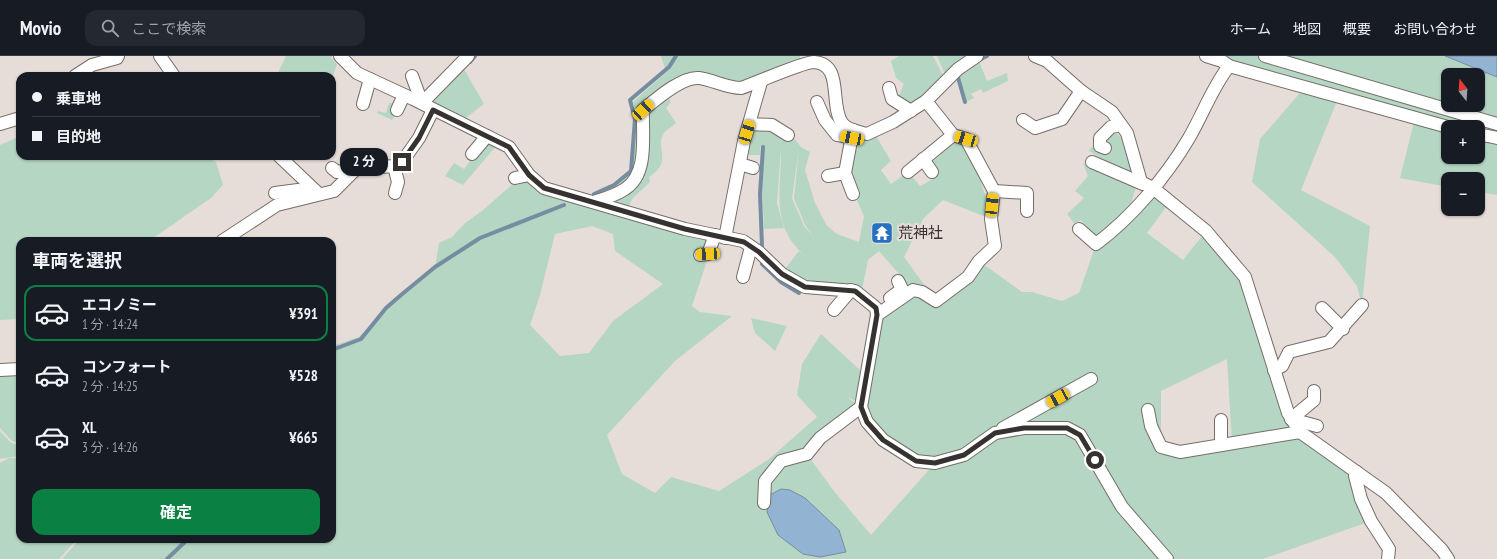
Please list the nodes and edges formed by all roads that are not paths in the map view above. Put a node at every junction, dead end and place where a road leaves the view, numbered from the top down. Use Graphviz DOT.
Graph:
graph roads {
  1 [pos="118,56"];
  2 [pos="160,56"];
  3 [pos="340,56"];
  4 [pos="468,56"];
  5 [pos="1035,56"];
  6 [pos="1206,56"];
  7 [pos="1265,56"];
  8 [pos="971,58"];
  9 [pos="811,59"];
  10 [pos="1229,66"];
  11 [pos="81,72"];
  12 [pos="171,72"];
  13 [pos="412,76"];
  14 [pos="370,79"];
  15 [pos="760,82"];
  16 [pos="889,88"];
  17 [pos="1080,90"];
  18 [pos="404,95"];
  19 [pos="926,101"];
  20 [pos="817,102"];
  21 [pos="422,103"];
  22 [pos="363,104"];
  23 [pos="397,110"];
  24 [pos="433,110"];
  25 [pos="911,111"];
  26 [pos="16,119"];
  27 [pos="1023,120"];
  28 [pos="0,124"];
  29 [pos="749,124"];
  30 [pos="1497,124"];
  31 [pos="1121,125"];
  32 [pos="1441,125"];
  33 [pos="852,134"];
  34 [pos="788,135"];
  35 [pos="953,135"];
  36 [pos="1485,135"];
  37 [pos="487,136"];
  38 [pos="1497,138"];
  39 [pos="1105,148"];
  40 [pos="472,154"];
  41 [pos="923,159"];
  42 [pos="283,160"];
  43 [pos="1092,162"];
  44 [pos="740,164"];
  45 [pos="332,168"];
  46 [pos="753,168"];
  47 [pos="356,169"];
  48 [pos="908,172"];
  49 [pos="932,172"];
  50 [pos="392,173"];
  51 [pos="845,173"];
  52 [pos="529,175"];
  53 [pos="828,176"];
  54 [pos="515,178"];
  55 [pos="1148,186"];
  56 [pos="994,191"];
  57 [pos="275,193"];
  58 [pos="395,193"];
  59 [pos="319,194"];
  60 [pos="853,194"];
  61 [pos="593,202"];
  62 [pos="1027,211"];
  63 [pos="1079,229"];
  64 [pos="720,236"];
  65 [pos="223,237"];
  66 [pos="751,247"];
  67 [pos="700,255"];
  68 [pos="743,277"];
  69 [pos="898,281"];
  70 [pos="851,290"];
  71 [pos="1362,305"];
  72 [pos="1322,308"];
  73 [pos="834,310"];
  74 [pos="876,312"];
  75 [pos="1343,329"];
  76 [pos="16,369"];
  77 [pos="0,370"];
  78 [pos="1274,370"];
  79 [pos="1091,379"];
  80 [pos="1314,391"];
  81 [pos="861,407"];
  82 [pos="1148,410"];
  83 [pos="1291,418"];
  84 [pos="1221,420"];
  85 [pos="1317,426"];
  86 [pos="1300,432"];
  87 [pos="995,433"];
  88 [pos="1221,445"];
  89 [pos="1356,472"];
  90 [pos="764,503"];
  91 [pos="1167,559"];
  92 [pos="1388,559"];
  93 [pos="1448,559"];
  1 -- 11 [label="street"];
  2 -- 12 [label="street"];
  3 -- 14 [label="street"];
  4 -- 21 [label="street"];
  5 -- 17 [label="street"];
  6 -- 10 [label="street"];
  7 -- 30 [label="street"];
  8 -- 19 [label="street"];
  9 -- 15 [label="street"];
  9 -- 33 [label="street"];
  10 -- 32 [label="street"];
  10 -- 55 [label="street"];
  13 -- 21 [label="street"];
  14 -- 18 [label="street"];
  14 -- 22 [label="street"];
  15 -- 29 [label="street"];
  15 -- 61 [label="street"];
  16 -- 25 [label="street"];
  17 -- 27 [label="street"];
  17 -- 31 [label="street"];
  18 -- 21 [label="street"];
  18 -- 23 [label="street"];
  19 -- 25 [label="street"];
  19 -- 35 [label="street"];
  20 -- 33 [label="street"];
  21 -- 24 [label="street"];
  24 -- 37 [label="street"];
  24 -- 50 [label="street"];
  25 -- 33 [label="street"];
  26 -- 28 [label="street"];
  29 -- 34 [label="street"];
  29 -- 44 [label="street"];
  31 -- 39 [label="street"];
  31 -- 55 [label="street"];
  33 -- 51 [label="street"];
  35 -- 41 [label="street"];
  35 -- 56 [label="street"];
  36 -- 38 [label="street"];
  37 -- 40 [label="street"];
  37 -- 52 [label="street"];
  41 -- 48 [label="street"];
  41 -- 49 [label="street"];
  42 -- 59 [label="street"];
  43 -- 55 [label="street"];
  44 -- 46 [label="street"];
  44 -- 64 [label="street"];
  45 -- 47 [label="street"];
  47 -- 50 [label="street"];
  47 -- 59 [label="street"];
  50 -- 58 [label="street"];
  51 -- 53 [label="street"];
  51 -- 60 [label="street"];
  52 -- 54 [label="street"];
  52 -- 61 [label="street"];
  55 -- 63 [label="street"];
  55 -- 78 [label="street"];
  56 -- 62 [label="street"];
  56 -- 74 [label="street"];
  57 -- 59 [label="street"];
  59 -- 65 [label="street"];
  61 -- 64 [label="street"];
  64 -- 66 [label="street"];
  64 -- 67 [label="street"];
  66 -- 68 [label="street"];
  66 -- 70 [label="street"];
  69 -- 74 [label="street"];
  70 -- 73 [label="street"];
  70 -- 74 [label="street"];
  71 -- 75 [label="street"];
  72 -- 75 [label="street"];
  74 -- 81 [label="street"];
  75 -- 78 [label="street"];
  76 -- 77 [label="street"];
  78 -- 83 [label="street"];
  79 -- 87 [label="street"];
  80 -- 83 [label="street"];
  81 -- 87 [label="street"];
  81 -- 90 [label="street"];
  82 -- 88 [label="street"];
  83 -- 85 [label="street"];
  83 -- 86 [label="street"];
  84 -- 88 [label="street"];
  86 -- 88 [label="street"];
  86 -- 89 [label="street"];
  87 -- 91 [label="street"];
  89 -- 92 [label="street"];
  89 -- 93 [label="street"];
}
